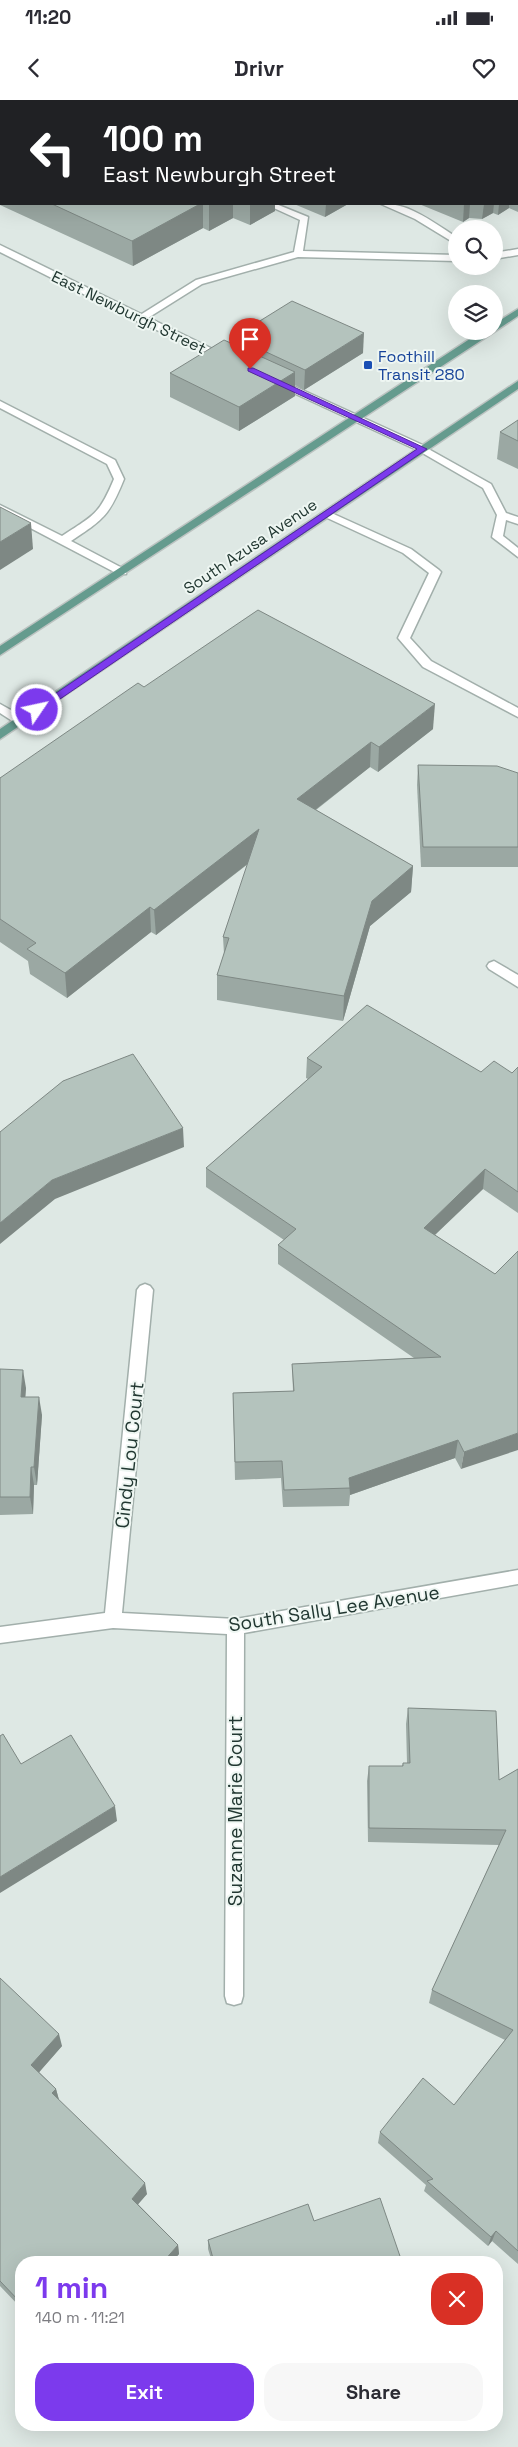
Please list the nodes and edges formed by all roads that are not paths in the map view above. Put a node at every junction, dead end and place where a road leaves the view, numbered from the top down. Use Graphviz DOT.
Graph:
graph roads {
  1 [pos="271,205"];
  2 [pos="388,205"];
  3 [pos="448,237"];
  4 [pos="0,248"];
  5 [pos="518,252"];
  6 [pos="298,254"];
  7 [pos="503,255"];
  8 [pos="448,258"];
  9 [pos="518,312"];
  10 [pos="140,319"];
  11 [pos="503,322"];
  12 [pos="475,340"];
  13 [pos="236,363"];
  14 [pos="270,378"];
  15 [pos="518,384"];
  16 [pos="0,404"];
  17 [pos="357,418"];
  18 [pos="423,449"];
  19 [pos="0,508"];
  20 [pos="327,514"];
  21 [pos="502,515"];
  22 [pos="518,521"];
  23 [pos="63,541"];
  24 [pos="518,554"];
  25 [pos="122,572"];
  26 [pos="0,651"];
  27 [pos="0,708"];
  28 [pos="518,712"];
  29 [pos="21,721"];
  30 [pos="0,735"];
  31 [pos="494,966"];
  32 [pos="518,982"];
  33 [pos="145,1290"];
  34 [pos="518,1577"];
  35 [pos="113,1620"];
  36 [pos="236,1627"];
  37 [pos="0,1634"];
  38 [pos="234,1996"];
  1 -- 6 [label="street"];
  2 -- 3 [label="street"];
  4 -- 10 [label="street, East Newburgh Street"];
  5 -- 7 [label="street"];
  6 -- 8 [label="street"];
  6 -- 10 [label="street"];
  9 -- 11 [label="main road"];
  10 -- 13 [label="street, East Newburgh Street"];
  12 -- 17 [label="main road"];
  14 -- 17 [label="street"];
  15 -- 18 [label="main road, South Azusa Avenue"];
  16 -- 23 [label="street"];
  17 -- 18 [label="street"];
  17 -- 25 [label="main road"];
  18 -- 20 [label="main road, South Azusa Avenue"];
  18 -- 21 [label="street"];
  19 -- 23 [label="street"];
  20 -- 28 [label="street"];
  20 -- 29 [label="main road, South Azusa Avenue"];
  21 -- 22 [label="street"];
  21 -- 24 [label="street"];
  23 -- 25 [label="street"];
  25 -- 26 [label="main road"];
  27 -- 29 [label="street"];
  29 -- 30 [label="main road, South Azusa Avenue"];
  31 -- 32 [label="street"];
  33 -- 35 [label="street, Cindy Lou Court"];
  34 -- 36 [label="street, South Sally Lee Avenue"];
  35 -- 36 [label="street, South Sally Lee Avenue"];
  35 -- 37 [label="street, South Sally Lee Avenue"];
  36 -- 38 [label="street, Suzanne Marie Court"];
}
